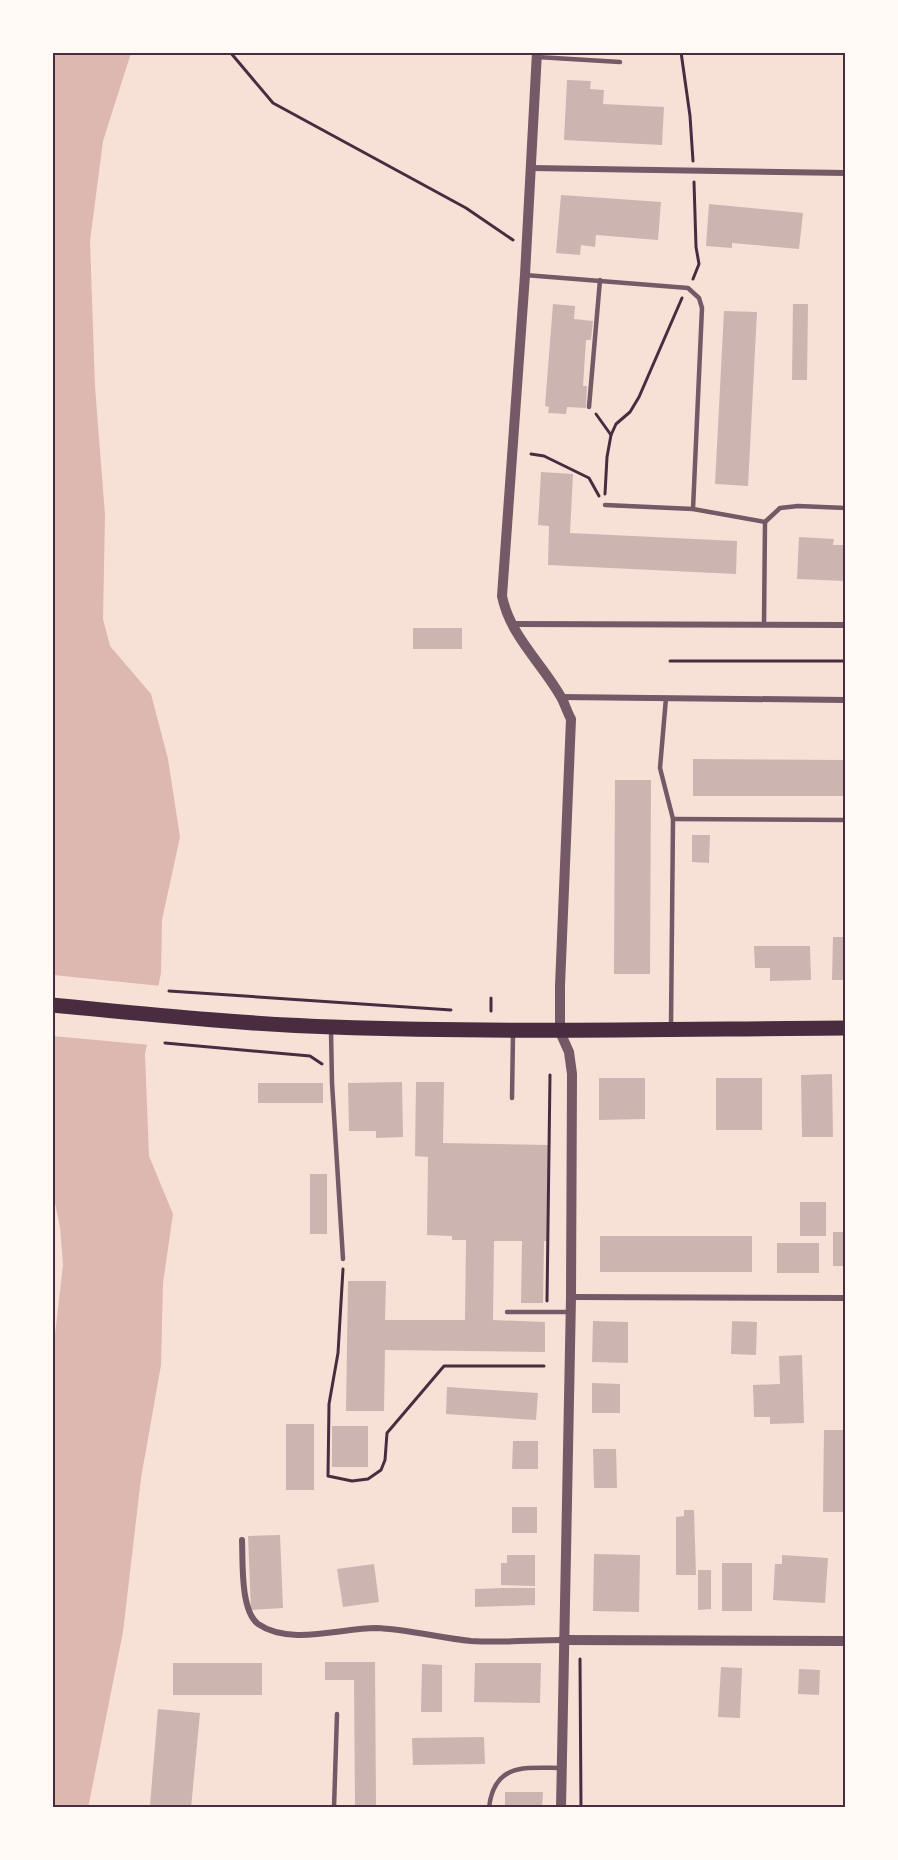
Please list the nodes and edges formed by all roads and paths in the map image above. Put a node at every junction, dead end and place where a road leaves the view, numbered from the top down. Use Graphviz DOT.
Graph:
graph roads {
  1 [pos="230,52"];
  2 [pos="835,52"];
  3 [pos="846,53"];
  4 [pos="537,55"];
  5 [pos="620,62"];
  6 [pos="531,168"];
  7 [pos="846,173"];
  8 [pos="527,250"];
  9 [pos="525,276"];
  10 [pos="600,280"];
  11 [pos="589,407"];
  12 [pos="611,435"];
  13 [pos="531,454"];
  14 [pos="604,505"];
  15 [pos="846,508"];
  16 [pos="693,509"];
  17 [pos="765,522"];
  18 [pos="512,624"];
  19 [pos="764,625"];
  20 [pos="846,626"];
  21 [pos="670,661"];
  22 [pos="846,661"];
  23 [pos="561,697"];
  24 [pos="666,698"];
  25 [pos="846,700"];
  26 [pos="673,819"];
  27 [pos="846,820"];
  28 [pos="169,991"];
  29 [pos="491,998"];
  30 [pos="52,1005"];
  31 [pos="451,1010"];
  32 [pos="491,1011"];
  33 [pos="331,1027"];
  34 [pos="670,1029"];
  35 [pos="846,1029"];
  36 [pos="513,1031"];
  37 [pos="560,1032"];
  38 [pos="165,1043"];
  39 [pos="332,1071"];
  40 [pos="550,1075"];
  41 [pos="512,1098"];
  42 [pos="343,1259"];
  43 [pos="571,1297"];
  44 [pos="846,1298"];
  45 [pos="507,1312"];
  46 [pos="547,1312"];
  47 [pos="570,1312"];
  48 [pos="544,1366"];
  49 [pos="242,1540"];
  50 [pos="563,1640"];
  51 [pos="580,1640"];
  52 [pos="846,1641"];
  53 [pos="337,1714"];
  54 [pos="561,1768"];
  55 [pos="334,1808"];
  56 [pos="489,1808"];
  57 [pos="561,1808"];
  58 [pos="581,1808"];
  1 -- 8 [label="path"];
  2 -- 3 [label="lane"];
  4 -- 5 [label="lane"];
  4 -- 6 [label="street"];
  6 -- 7 [label="street"];
  6 -- 8 [label="street"];
  8 -- 9 [label="street"];
  9 -- 10 [label="lane"];
  9 -- 18 [label="street"];
  10 -- 11 [label="lane"];
  10 -- 16 [label="lane"];
  11 -- 12 [label="path"];
  13 -- 14 [label="path"];
  14 -- 16 [label="lane"];
  15 -- 17 [label="lane"];
  16 -- 17 [label="lane"];
  17 -- 19 [label="lane"];
  18 -- 19 [label="street"];
  18 -- 23 [label="street"];
  19 -- 20 [label="street"];
  21 -- 22 [label="path"];
  23 -- 24 [label="street"];
  23 -- 37 [label="street"];
  24 -- 25 [label="street"];
  24 -- 26 [label="lane"];
  26 -- 27 [label="lane"];
  26 -- 34 [label="lane"];
  28 -- 31 [label="path"];
  29 -- 32 [label="path"];
  30 -- 33 [label="main road"];
  33 -- 36 [label="main road"];
  33 -- 39 [label="lane"];
  34 -- 35 [label="main road"];
  34 -- 37 [label="main road"];
  36 -- 37 [label="main road"];
  36 -- 41 [label="lane"];
  37 -- 43 [label="street"];
  38 -- 39 [label="path"];
  39 -- 42 [label="lane"];
  40 -- 46 [label="path"];
  42 -- 48 [label="path"];
  43 -- 44 [label="street"];
  43 -- 47 [label="street"];
  45 -- 46 [label="lane"];
  46 -- 47 [label="lane"];
  47 -- 50 [label="street"];
  49 -- 50 [label="street"];
  50 -- 51 [label="street"];
  50 -- 54 [label="street"];
  51 -- 52 [label="street"];
  51 -- 58 [label="path"];
  53 -- 55 [label="lane"];
  54 -- 56 [label="lane"];
  54 -- 57 [label="street"];
}
